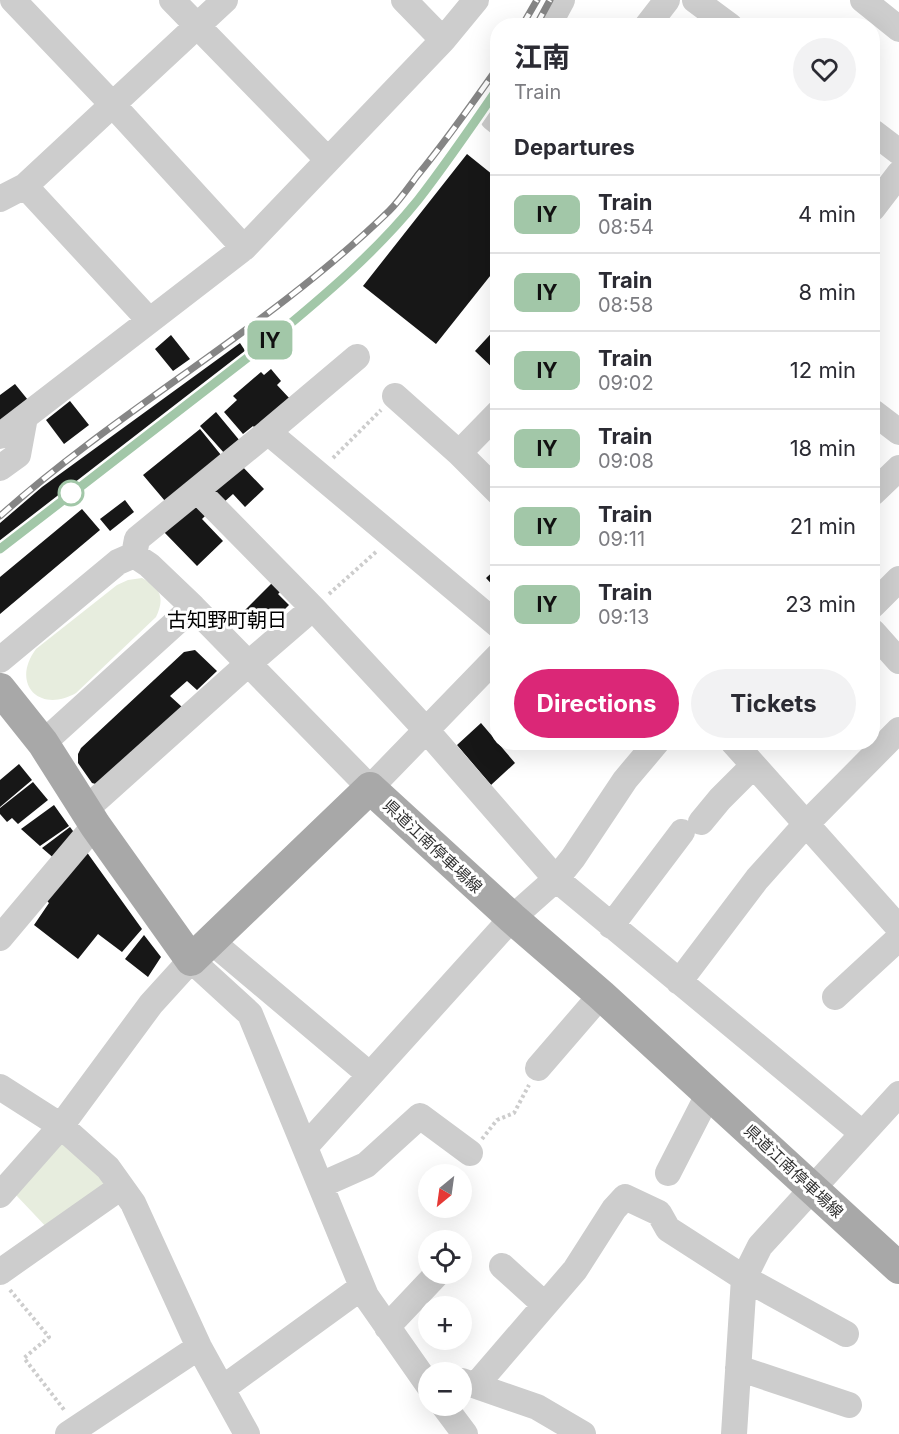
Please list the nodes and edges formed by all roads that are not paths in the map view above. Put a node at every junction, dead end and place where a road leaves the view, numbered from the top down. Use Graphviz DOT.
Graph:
graph roads {
  1 [pos="13,0"];
  2 [pos="172,0"];
  3 [pos="225,0"];
  4 [pos="404,0"];
  5 [pos="476,0"];
  6 [pos="562,0"];
  7 [pos="667,0"];
  8 [pos="695,0"];
  9 [pos="863,0"];
  10 [pos="552,18"];
  11 [pos="653,18"];
  12 [pos="719,18"];
  13 [pos="197,27"];
  14 [pos="899,29"];
  15 [pos="443,40"];
  16 [pos="113,105"];
  17 [pos="880,137"];
  18 [pos="899,152"];
  19 [pos="328,160"];
  20 [pos="899,174"];
  21 [pos="26,186"];
  22 [pos="0,199"];
  23 [pos="880,199"];
  24 [pos="244,248"];
  25 [pos="149,320"];
  26 [pos="357,357"];
  27 [pos="395,396"];
  28 [pos="26,417"];
  29 [pos="880,417"];
  30 [pos="490,421"];
  31 [pos="268,432"];
  32 [pos="899,432"];
  33 [pos="0,436"];
  34 [pos="459,453"];
  35 [pos="0,468"];
  36 [pos="899,468"];
  37 [pos="490,484"];
  38 [pos="880,486"];
  39 [pos="197,490"];
  40 [pos="134,555"];
  41 [pos="899,579"];
  42 [pos="880,598"];
  43 [pos="192,607"];
  44 [pos="313,608"];
  45 [pos="490,618"];
  46 [pos="880,641"];
  47 [pos="0,660"];
  48 [pos="899,661"];
  49 [pos="248,664"];
  50 [pos="490,664"];
  51 [pos="1,692"];
  52 [pos="899,730"];
  53 [pos="427,731"];
  54 [pos="43,742"];
  55 [pos="880,749"];
  56 [pos="650,750"];
  57 [pos="740,750"];
  58 [pos="879,750"];
  59 [pos="753,766"];
  60 [pos="370,788"];
  61 [pos="90,818"];
  62 [pos="807,823"];
  63 [pos="556,879"];
  64 [pos="512,918"];
  65 [pos="611,926"];
  66 [pos="899,928"];
  67 [pos="0,938"];
  68 [pos="899,938"];
  69 [pos="201,950"];
  70 [pos="679,982"];
  71 [pos="601,994"];
  72 [pos="835,997"];
  73 [pos="537,1068"];
  74 [pos="370,1076"];
  75 [pos="1,1091"];
  76 [pos="709,1092"];
  77 [pos="899,1094"];
  78 [pos="61,1126"];
  79 [pos="862,1133"];
  80 [pos="305,1147"];
  81 [pos="470,1153"];
  82 [pos="668,1173"];
  83 [pos="321,1185"];
  84 [pos="121,1187"];
  85 [pos="812,1187"];
  86 [pos="0,1195"];
  87 [pos="502,1266"];
  88 [pos="899,1268"];
  89 [pos="744,1278"];
  90 [pos="4,1279"];
  91 [pos="428,1284"];
  92 [pos="362,1287"];
  93 [pos="544,1304"];
  94 [pos="387,1327"];
  95 [pos="846,1334"];
  96 [pos="199,1347"];
  97 [pos="418,1365"];
  98 [pos="738,1368"];
  99 [pos="472,1380"];
  100 [pos="472,1384"];
  101 [pos="223,1388"];
  102 [pos="849,1405"];
  103 [pos="452,1416"];
  104 [pos="72,1432"];
  105 [pos="247,1434"];
  106 [pos="465,1434"];
  107 [pos="583,1434"];
  108 [pos="734,1434"];
  1 -- 16 [label="street"];
  2 -- 13 [label="street"];
  3 -- 13 [label="street"];
  4 -- 15 [label="street"];
  5 -- 15 [label="street"];
  6 -- 10 [label="street"];
  7 -- 11 [label="street"];
  8 -- 12 [label="street"];
  9 -- 14 [label="street"];
  13 -- 16 [label="street"];
  13 -- 19 [label="street"];
  15 -- 19 [label="street"];
  16 -- 21 [label="street"];
  16 -- 24 [label="street"];
  17 -- 18 [label="street"];
  19 -- 24 [label="street"];
  20 -- 23 [label="street"];
  21 -- 22 [label="street"];
  21 -- 25 [label="street"];
  24 -- 25 [label="street"];
  25 -- 28 [label="street"];
  26 -- 31 [label="street"];
  27 -- 34 [label="street"];
  28 -- 33 [label="street"];
  28 -- 35 [label="street"];
  29 -- 32 [label="street"];
  30 -- 34 [label="street"];
  31 -- 39 [label="street"];
  31 -- 45 [label="street"];
  34 -- 37 [label="street"];
  36 -- 38 [label="street"];
  39 -- 40 [label="street"];
  39 -- 44 [label="street"];
  40 -- 43 [label="street"];
  40 -- 47 [label="street"];
  41 -- 42 [label="street"];
  43 -- 49 [label="street"];
  43 -- 54 [label="street"];
  44 -- 49 [label="street"];
  44 -- 53 [label="street"];
  46 -- 48 [label="street"];
  49 -- 60 [label="street"];
  49 -- 61 [label="street"];
  50 -- 53 [label="street"];
  51 -- 54 [label="main road"];
  52 -- 55 [label="street"];
  53 -- 60 [label="street"];
  53 -- 63 [label="street"];
  54 -- 61 [label="main road"];
  56 -- 63 [label="street"];
  57 -- 59 [label="street"];
  58 -- 62 [label="street"];
  59 -- 62 [label="street"];
  59 -- 65 [label="street"];
  60 -- 64 [label="main road, 県道江南停車場線"];
  60 -- 69 [label="main road, 県道江南停車場線"];
  61 -- 67 [label="street"];
  61 -- 69 [label="main road"];
  62 -- 66 [label="street"];
  62 -- 70 [label="street"];
  63 -- 64 [label="street"];
  63 -- 65 [label="street"];
  64 -- 71 [label="main road, 県道江南停車場線"];
  64 -- 74 [label="street"];
  65 -- 70 [label="street"];
  68 -- 72 [label="street"];
  69 -- 74 [label="street"];
  69 -- 78 [label="street"];
  69 -- 80 [label="street"];
  70 -- 79 [label="street"];
  71 -- 73 [label="street"];
  71 -- 76 [label="main road, 県道江南停車場線"];
  74 -- 80 [label="street"];
  75 -- 78 [label="street"];
  76 -- 82 [label="street"];
  76 -- 85 [label="main road, 県道江南停車場線"];
  77 -- 79 [label="street"];
  78 -- 84 [label="street"];
  78 -- 86 [label="street"];
  79 -- 85 [label="street"];
  80 -- 83 [label="street"];
  81 -- 83 [label="street"];
  83 -- 92 [label="street"];
  84 -- 90 [label="street"];
  84 -- 96 [label="street"];
  85 -- 88 [label="main road, 県道江南停車場線"];
  85 -- 89 [label="street"];
  87 -- 93 [label="street"];
  89 -- 93 [label="street"];
  89 -- 95 [label="street"];
  89 -- 98 [label="street"];
  91 -- 94 [label="street"];
  92 -- 94 [label="street"];
  92 -- 101 [label="street"];
  93 -- 99 [label="street"];
  94 -- 97 [label="street"];
  96 -- 101 [label="street"];
  96 -- 104 [label="street"];
  98 -- 102 [label="street"];
  98 -- 108 [label="street"];
  100 -- 107 [label="street"];
  101 -- 105 [label="street"];
  103 -- 106 [label="street"];
}
